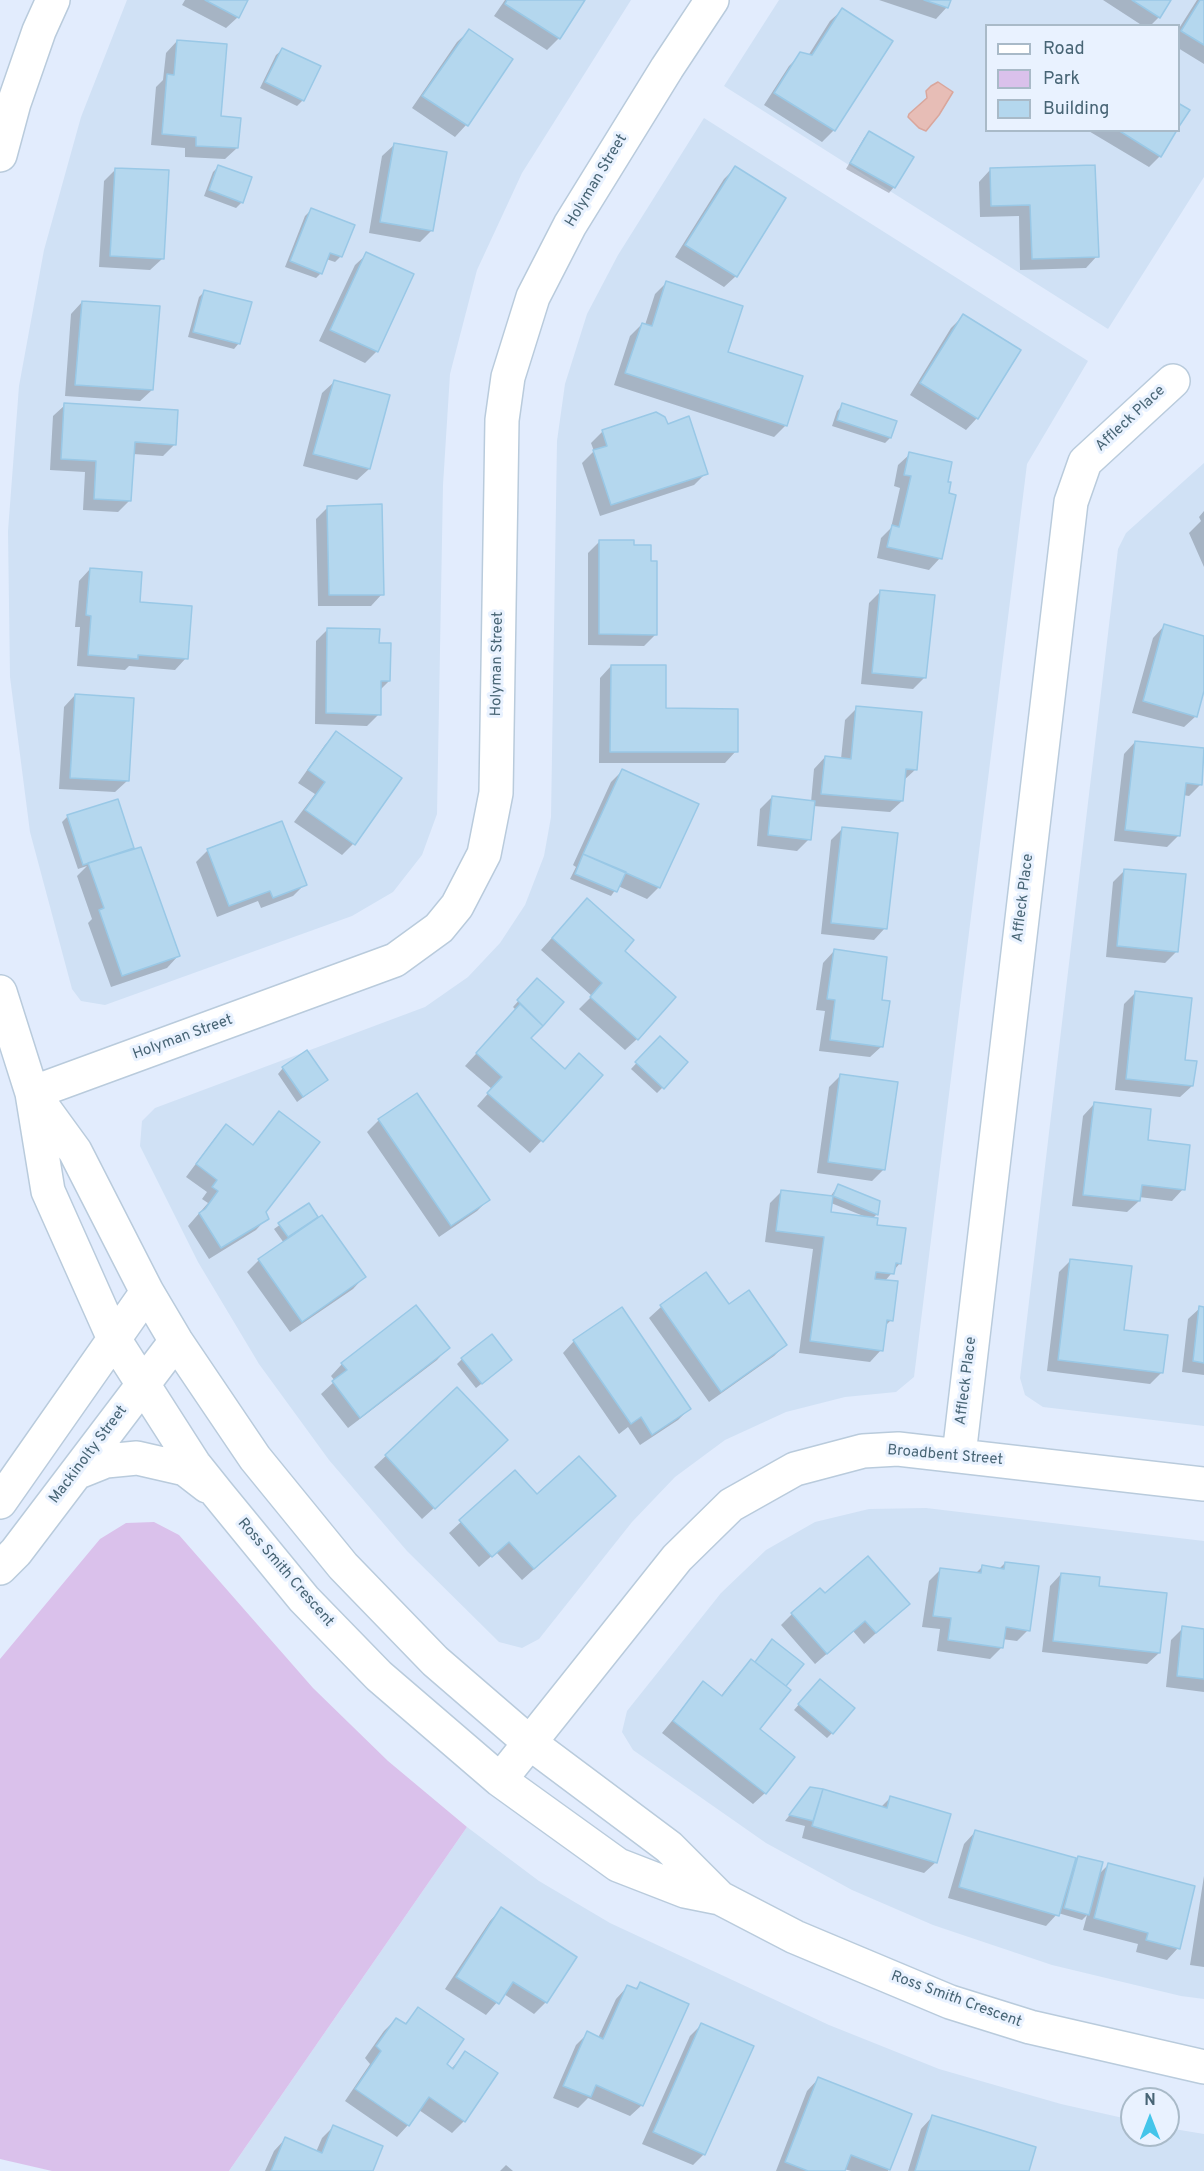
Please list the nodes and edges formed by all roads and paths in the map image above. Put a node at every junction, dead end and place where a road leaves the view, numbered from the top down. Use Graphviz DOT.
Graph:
graph roads {
  1 [pos="53,0"];
  2 [pos="712,0"];
  3 [pos="0,155"];
  4 [pos="1173,381"];
  5 [pos="0,992"];
  6 [pos="32,1093"];
  7 [pos="147,1292"];
  8 [pos="114,1338"];
  9 [pos="176,1341"];
  10 [pos="143,1384"];
  11 [pos="959,1455"];
  12 [pos="76,1473"];
  13 [pos="1204,1484"];
  14 [pos="218,1494"];
  15 [pos="0,1502"];
  16 [pos="0,1568"];
  17 [pos="530,1743"];
  18 [pos="500,1780"];
  19 [pos="720,1898"];
  20 [pos="1204,2067"];
  1 -- 3 [label="street"];
  2 -- 6 [label="street, Holyman Street"];
  4 -- 11 [label="street, Affleck Place"];
  5 -- 6 [label="street, Ross Smith Crescent"];
  6 -- 7 [label="street, Ross Smith Crescent"];
  6 -- 8 [label="street, Ross Smith Crescent"];
  7 -- 8 [label="street"];
  7 -- 9 [label="street, Ross Smith Crescent"];
  8 -- 10 [label="street, Ross Smith Crescent"];
  8 -- 15 [label="street"];
  9 -- 10 [label="street, Mackinolty Street"];
  9 -- 17 [label="street, Ross Smith Crescent"];
  10 -- 12 [label="street, Mackinolty Street"];
  10 -- 14 [label="street, Ross Smith Crescent"];
  11 -- 13 [label="street, Broadbent Street"];
  11 -- 17 [label="street, Broadbent Street"];
  12 -- 14 [label="street"];
  12 -- 16 [label="street, Mackinolty Street"];
  14 -- 18 [label="street, Ross Smith Crescent"];
  17 -- 18 [label="street, Broadbent Street"];
  17 -- 19 [label="street, Ross Smith Crescent"];
  18 -- 19 [label="street, Ross Smith Crescent"];
  19 -- 20 [label="street, Ross Smith Crescent"];
}
